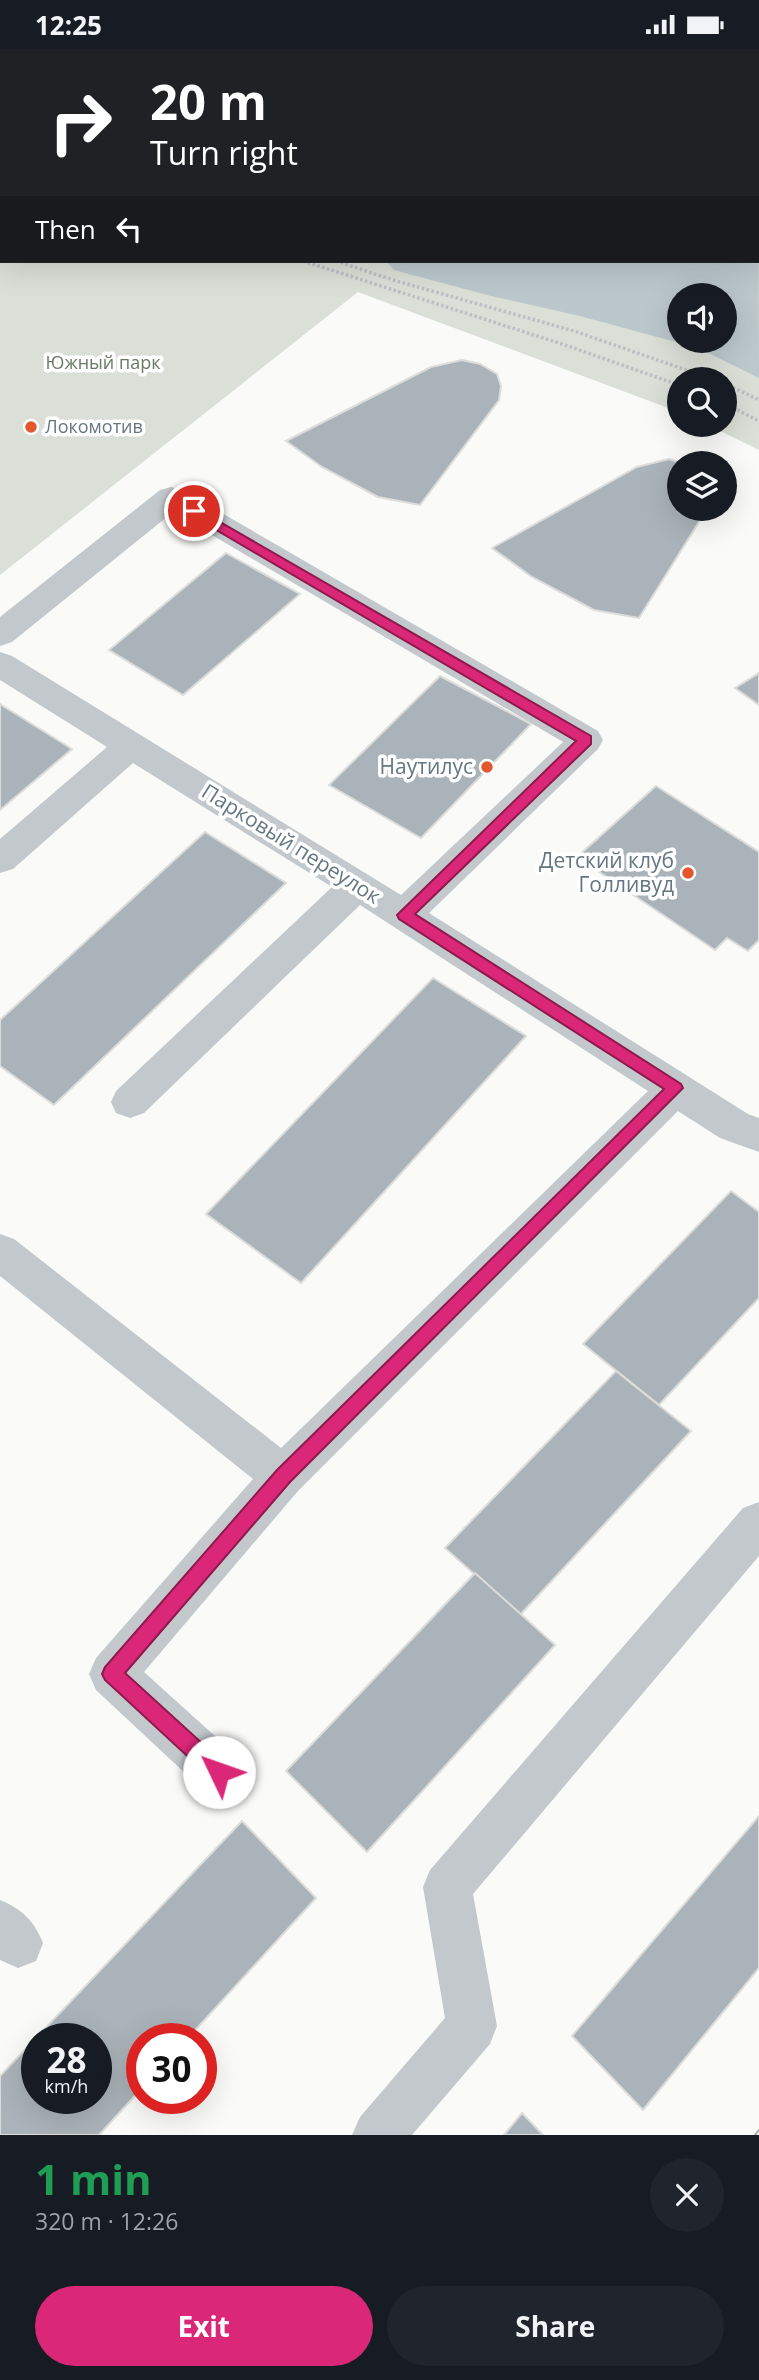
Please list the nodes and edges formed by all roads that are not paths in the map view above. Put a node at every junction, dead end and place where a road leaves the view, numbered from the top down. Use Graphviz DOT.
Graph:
graph roads {
  1 [pos="0,634"];
  2 [pos="0,664"];
  3 [pos="132,745"];
  4 [pos="0,859"];
  5 [pos="357,885"];
  6 [pos="404,915"];
  7 [pos="676,1088"];
  8 [pos="130,1102"];
  9 [pos="759,1135"];
  10 [pos="0,1252"];
  11 [pos="284,1476"];
  12 [pos="759,1523"];
  13 [pos="219,1772"];
  14 [pos="378,2135"];
  1 -- 6 [label="street"];
  2 -- 3 [label="street, Парковый переулок"];
  3 -- 4 [label="street"];
  3 -- 5 [label="street, Парковый переулок"];
  5 -- 6 [label="street, Парковый переулок"];
  5 -- 8 [label="street"];
  6 -- 7 [label="street, Парковый переулок"];
  7 -- 9 [label="street, Парковый переулок"];
  7 -- 11 [label="street"];
  10 -- 11 [label="street"];
  11 -- 13 [label="street"];
  12 -- 14 [label="street"];
}
